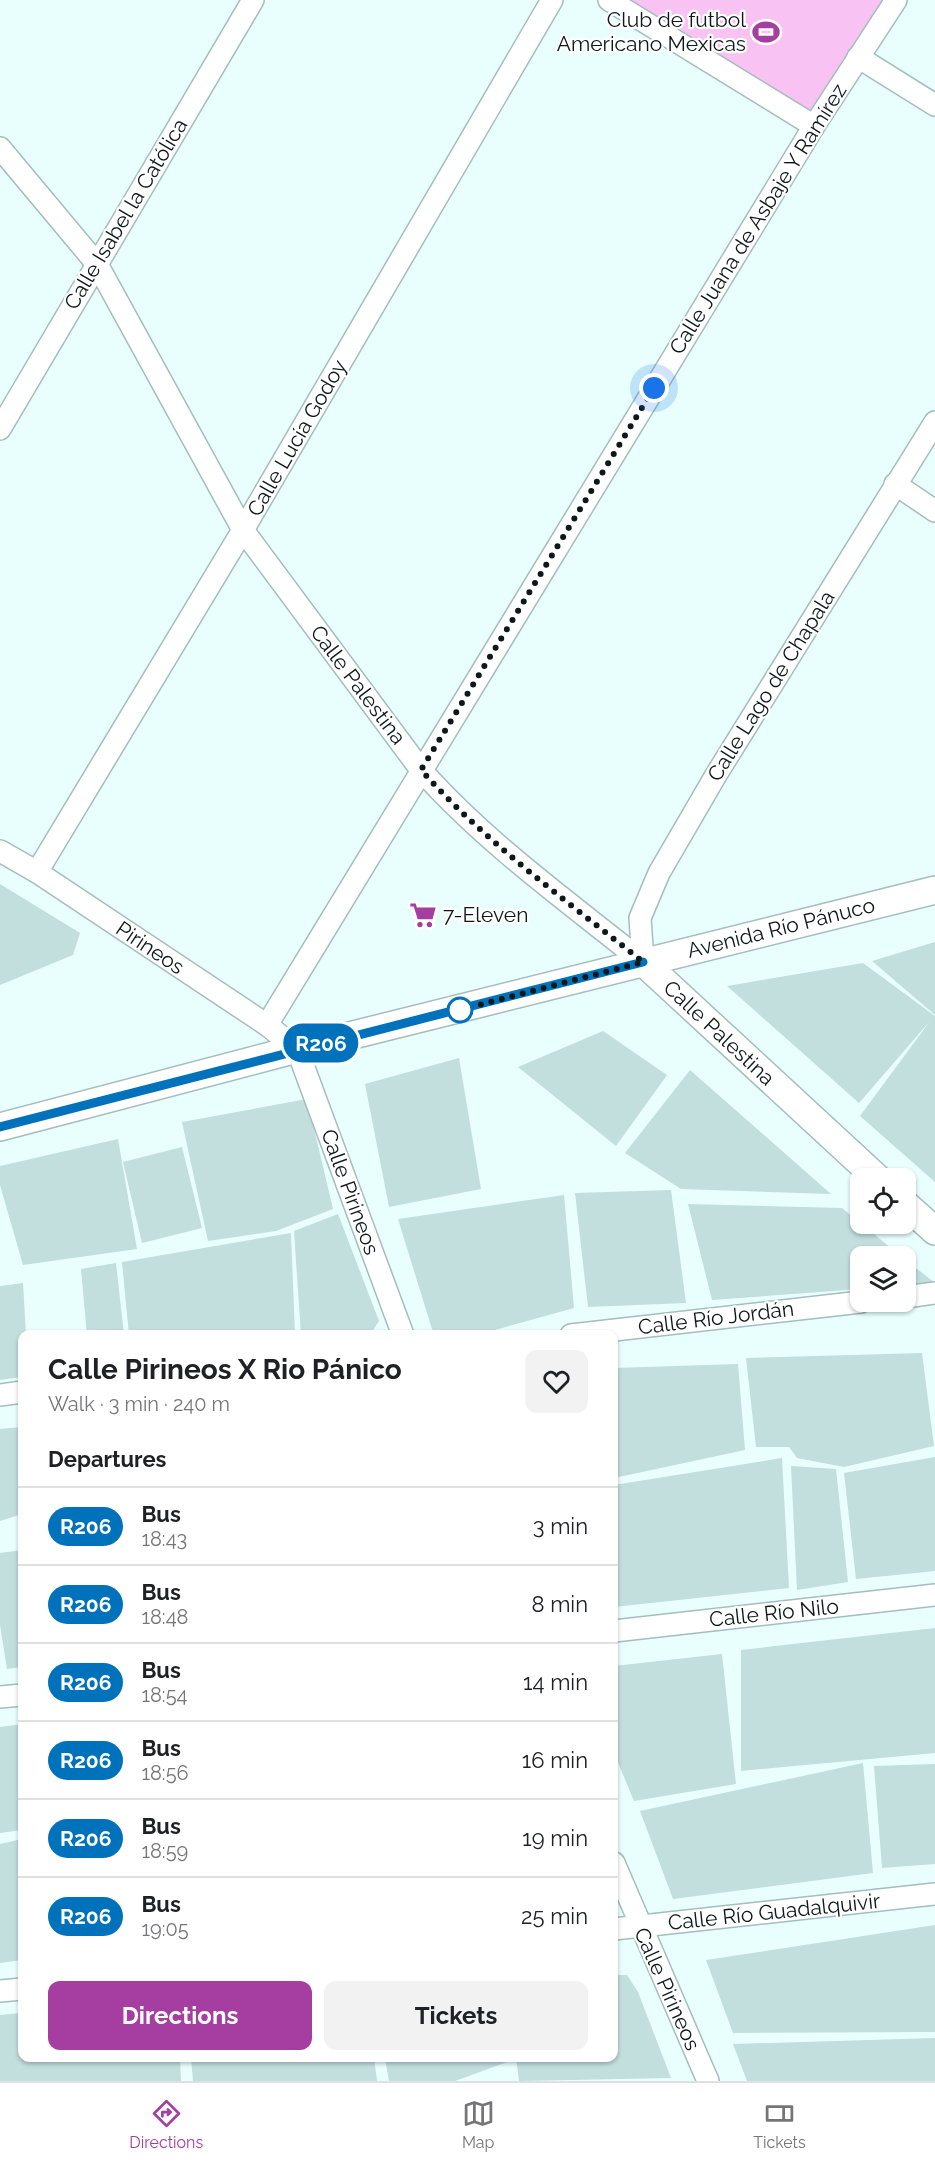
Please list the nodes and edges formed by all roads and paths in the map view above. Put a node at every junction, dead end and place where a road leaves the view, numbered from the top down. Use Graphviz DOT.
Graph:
graph roads {
  1 [pos="253,0"];
  2 [pos="552,0"];
  3 [pos="609,0"];
  4 [pos="896,0"];
  5 [pos="858,57"];
  6 [pos="935,105"];
  7 [pos="814,126"];
  8 [pos="0,148"];
  9 [pos="97,264"];
  10 [pos="935,422"];
  11 [pos="0,429"];
  12 [pos="895,484"];
  13 [pos="935,512"];
  14 [pos="243,530"];
  15 [pos="421,770"];
  16 [pos="0,851"];
  17 [pos="37,872"];
  18 [pos="935,890"];
  19 [pos="643,962"];
  20 [pos="267,1025"];
  21 [pos="297,1049"];
  22 [pos="0,1127"];
  23 [pos="866,1168"];
  24 [pos="916,1214"];
  25 [pos="935,1231"];
  26 [pos="935,1293"];
  27 [pos="916,1295"];
  28 [pos="850,1303"];
  29 [pos="401,1330"];
  30 [pos="615,1330"];
  31 [pos="18,1393"];
  32 [pos="0,1395"];
  33 [pos="935,1595"];
  34 [pos="618,1631"];
  35 [pos="18,1695"];
  36 [pos="0,1697"];
  37 [pos="618,1873"];
  38 [pos="935,1894"];
  39 [pos="639,1926"];
  40 [pos="618,1929"];
  41 [pos="18,1989"];
  42 [pos="0,1991"];
  43 [pos="708,2081"];
  1 -- 9 [label="street, Calle Isabel la Católica"];
  2 -- 14 [label="street, Calle Lucía Godoy"];
  3 -- 7 [label="street"];
  4 -- 5 [label="street, Calle Juana de Asbaje Y Ramírez"];
  5 -- 6 [label="street"];
  5 -- 7 [label="street, Calle Juana de Asbaje Y Ramírez"];
  7 -- 15 [label="street, Calle Juana de Asbaje Y Ramírez"];
  8 -- 9 [label="street, Calle Palestina"];
  9 -- 11 [label="street, Calle Isabel la Católica"];
  9 -- 14 [label="street, Calle Palestina"];
  10 -- 12 [label="street, Calle Lago de Chapala"];
  12 -- 13 [label="street"];
  12 -- 19 [label="street, Calle Lago de Chapala"];
  14 -- 15 [label="street, Calle Palestina"];
  14 -- 17 [label="street, Calle Lucía Godoy"];
  15 -- 19 [label="street, Calle Palestina"];
  15 -- 20 [label="street, Calle Juana de Asbaje Y Ramírez"];
  16 -- 17 [label="street, Pirineos"];
  17 -- 20 [label="street, Pirineos"];
  18 -- 19 [label="street, Avenida Río Pánuco"];
  19 -- 21 [label="street, Avenida Río Pánuco"];
  19 -- 23 [label="street, Calle Palestina"];
  20 -- 21 [label="street, Pirineos"];
  21 -- 22 [label="street, Avenida Río Pánuco"];
  21 -- 29 [label="street, Calle Pirineos"];
  24 -- 25 [label="street"];
  26 -- 27 [label="street"];
  28 -- 30 [label="street, Calle Río Jordán"];
  31 -- 32 [label="street"];
  33 -- 34 [label="street, Calle Río Nilo"];
  35 -- 36 [label="street"];
  37 -- 39 [label="street, Calle Pirineos"];
  38 -- 39 [label="street, Calle Río Guadalquivir"];
  39 -- 40 [label="street, Calle Río Guadalquivir"];
  39 -- 43 [label="street, Calle Pirineos"];
  41 -- 42 [label="street"];
}
